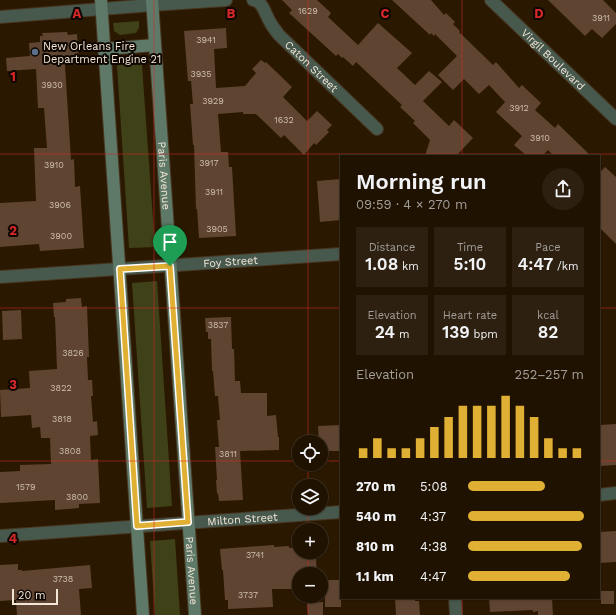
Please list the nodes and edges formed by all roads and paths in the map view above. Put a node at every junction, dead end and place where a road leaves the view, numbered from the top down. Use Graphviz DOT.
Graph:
graph roads {
  1 [pos="226,0"];
  2 [pos="253,0"];
  3 [pos="491,0"];
  4 [pos="152,2"];
  5 [pos="102,5"];
  6 [pos="0,17"];
  7 [pos="155,45"];
  8 [pos="105,49"];
  9 [pos="616,119"];
  10 [pos="377,129"];
  11 [pos="340,254"];
  12 [pos="170,266"];
  13 [pos="120,269"];
  14 [pos="0,277"];
  15 [pos="616,494"];
  16 [pos="600,495"];
  17 [pos="340,512"];
  18 [pos="188,522"];
  19 [pos="137,526"];
  20 [pos="0,536"];
  21 [pos="455,599"];
  22 [pos="143,615"];
  23 [pos="195,615"];
  24 [pos="456,615"];
  1 -- 4 [label="street"];
  2 -- 10 [label="street, Caton Street"];
  3 -- 9 [label="street, Virgil Boulevard"];
  4 -- 5 [label="street"];
  4 -- 7 [label="street, Paris Avenue"];
  5 -- 6 [label="street"];
  5 -- 8 [label="street"];
  7 -- 8 [label="street"];
  7 -- 12 [label="street, Paris Avenue"];
  8 -- 13 [label="street"];
  11 -- 12 [label="street, Foy Street"];
  12 -- 13 [label="street, Foy Street"];
  12 -- 18 [label="street, Paris Avenue"];
  13 -- 14 [label="street, Foy Street"];
  13 -- 19 [label="street"];
  15 -- 16 [label="street"];
  17 -- 18 [label="street, Milton Street"];
  18 -- 19 [label="street, Milton Street"];
  18 -- 23 [label="street, Paris Avenue"];
  19 -- 20 [label="street, Milton Street"];
  19 -- 22 [label="street"];
  21 -- 24 [label="street"];
}
